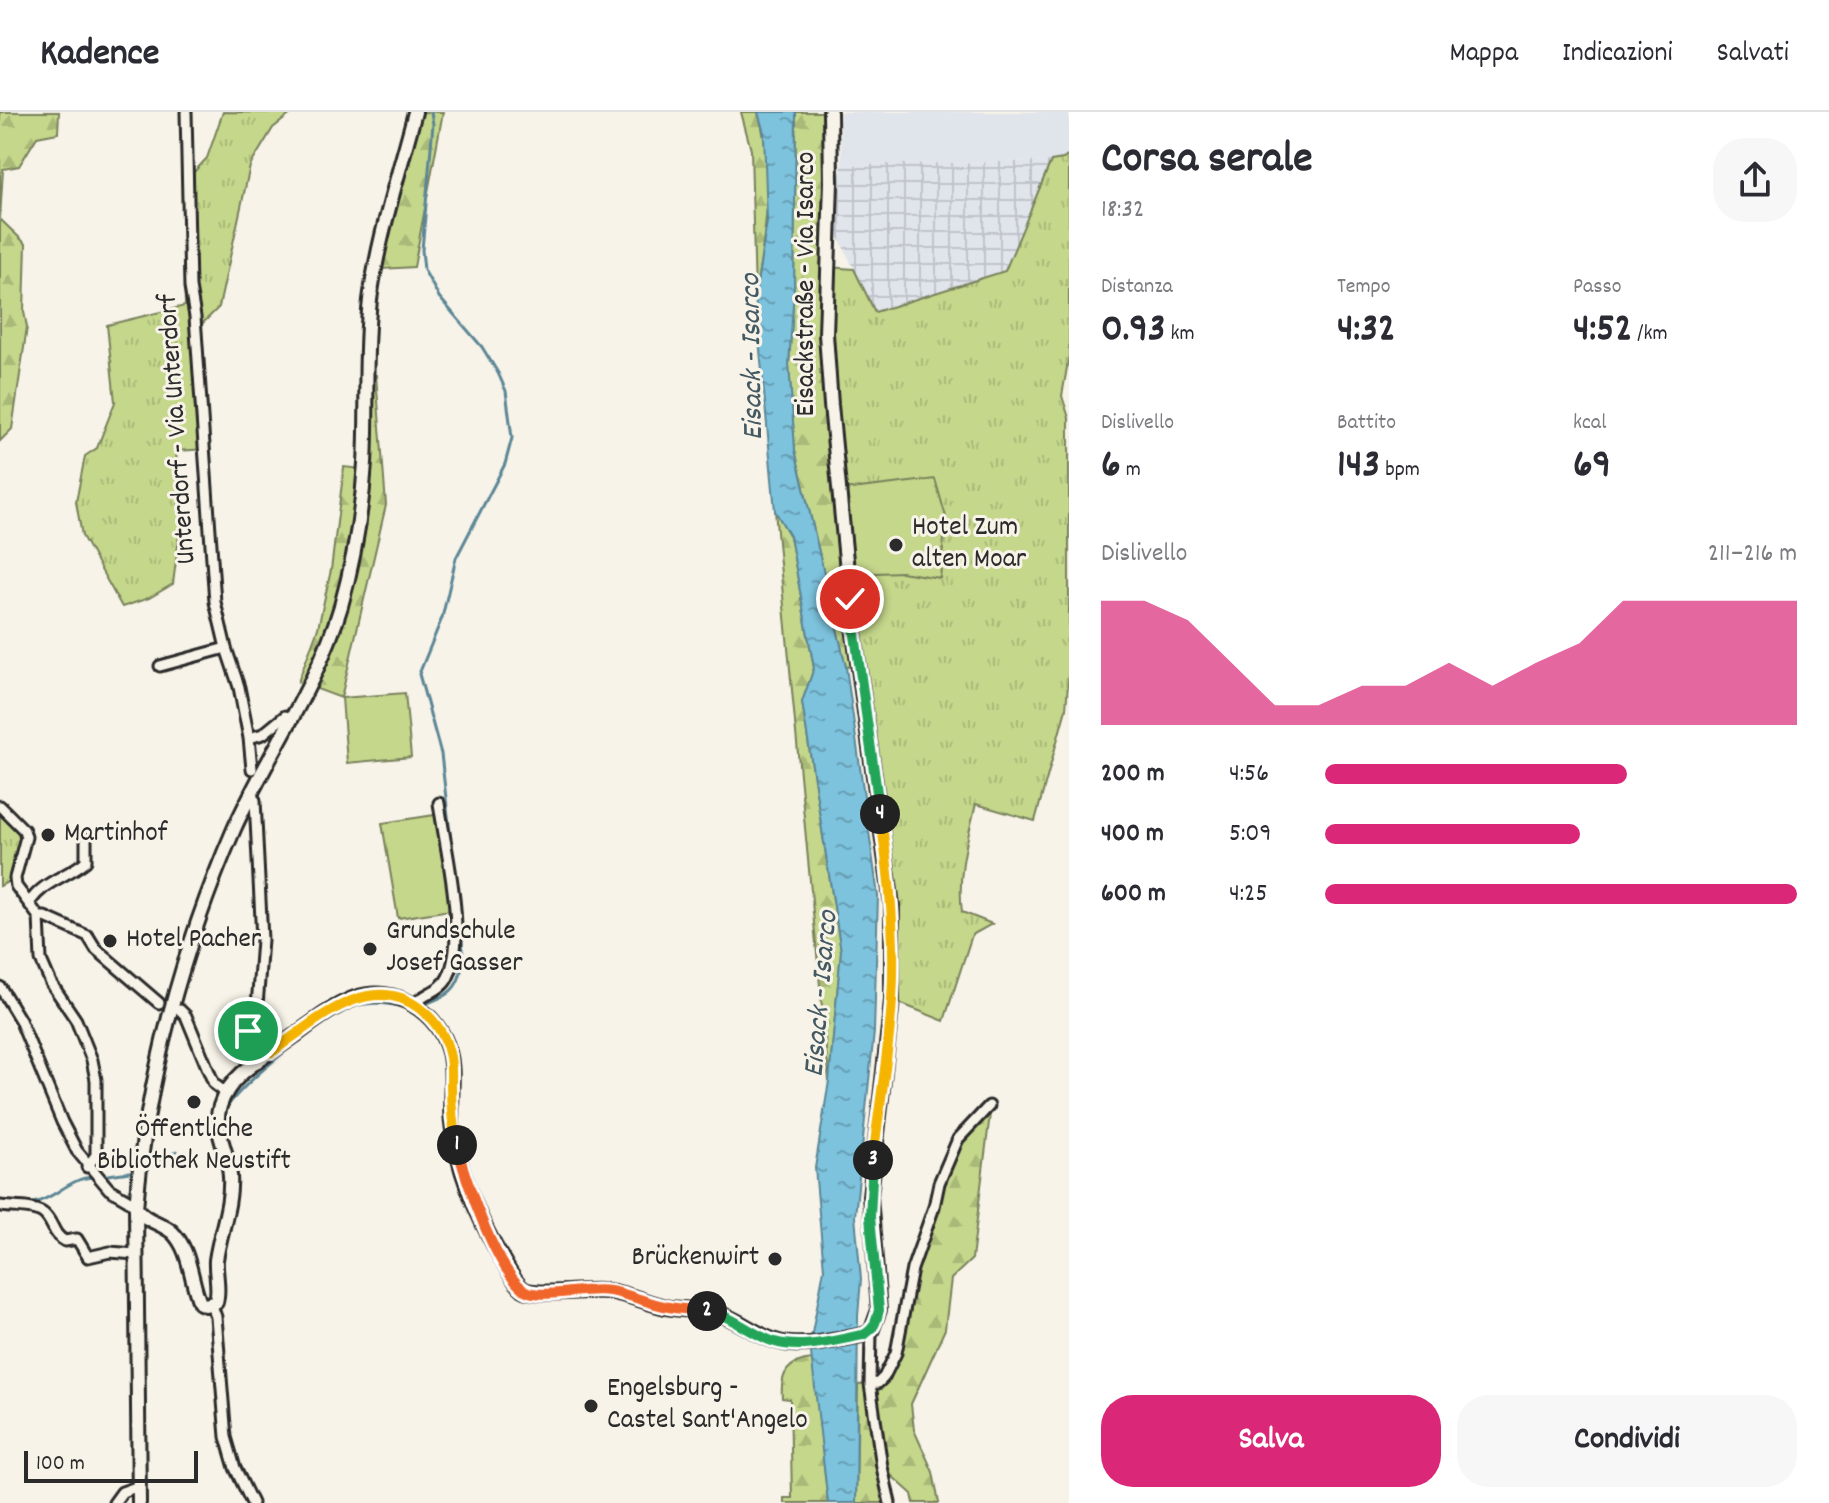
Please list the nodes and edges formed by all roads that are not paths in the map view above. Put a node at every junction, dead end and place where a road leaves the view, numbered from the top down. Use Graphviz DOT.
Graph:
graph roads {
  1 [pos="186,112"];
  2 [pos="415,112"];
  3 [pos="830,112"];
  4 [pos="226,648"];
  5 [pos="160,666"];
  6 [pos="293,719"];
  7 [pos="249,738"];
  8 [pos="252,769"];
  9 [pos="255,800"];
  10 [pos="439,803"];
  11 [pos="0,806"];
  12 [pos="86,838"];
  13 [pos="29,903"];
  14 [pos="39,917"];
  15 [pos="0,987"];
  16 [pos="159,1003"];
  17 [pos="415,1004"];
  18 [pos="180,1010"];
  19 [pos="272,1052"];
  20 [pos="226,1093"];
  21 [pos="989,1106"];
  22 [pos="87,1167"];
  23 [pos="0,1206"];
  24 [pos="136,1208"];
  25 [pos="135,1254"];
  26 [pos="212,1305"];
  27 [pos="867,1334"];
  28 [pos="870,1384"];
  29 [pos="139,1486"];
  30 [pos="114,1503"];
  31 [pos="139,1503"];
  32 [pos="252,1503"];
  33 [pos="890,1503"];
  1 -- 4 [label="street, Unterdorf - Via Unterdorf"];
  2 -- 6 [label="street"];
  3 -- 27 [label="street, Eisackstraße - Via Isarco"];
  4 -- 5 [label="street"];
  4 -- 7 [label="street, Unterdorf - Via Unterdorf"];
  6 -- 7 [label="street"];
  6 -- 24 [label="street"];
  7 -- 8 [label="street, Unterdorf - Via Unterdorf"];
  9 -- 19 [label="street"];
  10 -- 17 [label="street"];
  11 -- 13 [label="street"];
  12 -- 13 [label="street"];
  13 -- 14 [label="street"];
  14 -- 16 [label="street"];
  14 -- 22 [label="street"];
  15 -- 22 [label="street"];
  17 -- 19 [label="street"];
  17 -- 27 [label="street"];
  18 -- 20 [label="street"];
  19 -- 20 [label="street"];
  20 -- 26 [label="street"];
  21 -- 28 [label="street"];
  22 -- 24 [label="street"];
  23 -- 25 [label="street"];
  24 -- 25 [label="street"];
  24 -- 26 [label="street"];
  25 -- 29 [label="street"];
  26 -- 32 [label="street"];
  27 -- 28 [label="street, Eisackstraße - Via Isarco"];
  28 -- 33 [label="street, Eisackstraße - Via Isarco"];
  29 -- 30 [label="street"];
  29 -- 31 [label="street"];
}
